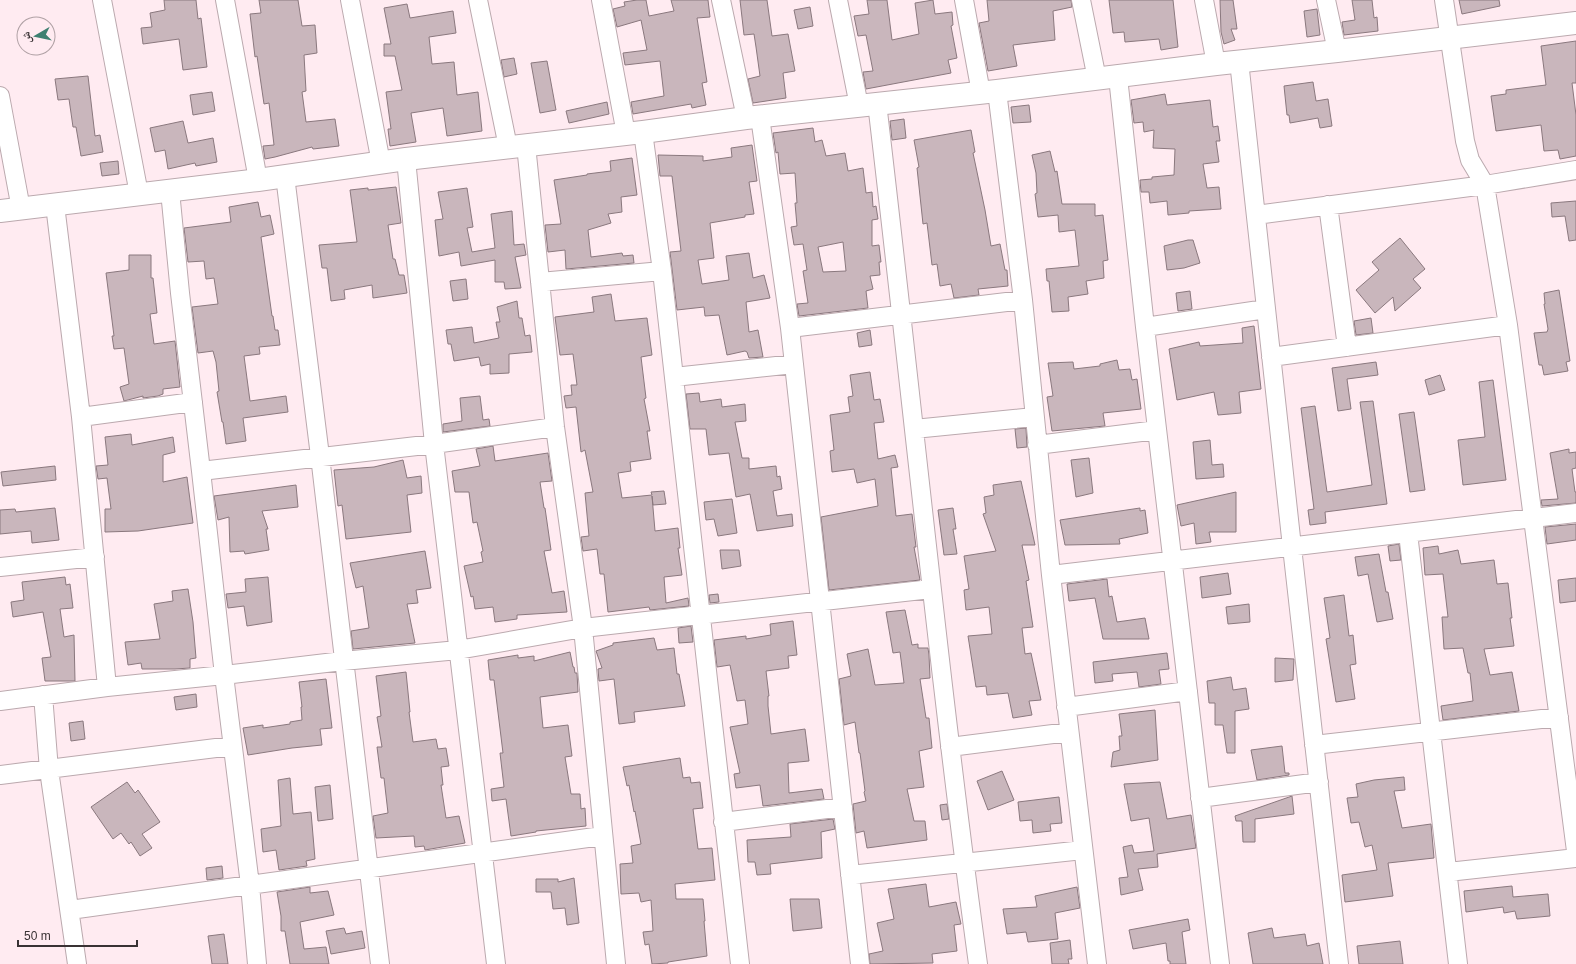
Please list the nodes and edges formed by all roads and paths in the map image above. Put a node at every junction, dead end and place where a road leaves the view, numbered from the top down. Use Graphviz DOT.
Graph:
graph roads {
  1 [pos="102,0"];
  2 [pos="225,0"];
  3 [pos="350,0"];
  4 [pos="478,0"];
  5 [pos="601,0"];
  6 [pos="721,0"];
  7 [pos="838,0"];
  8 [pos="964,0"];
  9 [pos="1081,0"];
  10 [pos="1204,0"];
  11 [pos="1326,0"];
  12 [pos="1444,0"];
  13 [pos="1576,23"];
  14 [pos="1450,38"];
  15 [pos="1337,51"];
  16 [pos="1239,61"];
  17 [pos="1216,64"];
  18 [pos="1107,78"];
  19 [pos="989,92"];
  20 [pos="0,96"];
  21 [pos="868,104"];
  22 [pos="753,118"];
  23 [pos="634,133"];
  24 [pos="517,146"];
  25 [pos="406,159"];
  26 [pos="381,163"];
  27 [pos="1576,170"];
  28 [pos="285,176"];
  29 [pos="258,180"];
  30 [pos="1485,185"];
  31 [pos="170,191"];
  32 [pos="140,194"];
  33 [pos="55,205"];
  34 [pos="1328,205"];
  35 [pos="10,210"];
  36 [pos="1256,215"];
  37 [pos="662,271"];
  38 [pos="540,282"];
  39 [pos="1023,300"];
  40 [pos="1266,309"];
  41 [pos="902,314"];
  42 [pos="1508,325"];
  43 [pos="1145,327"];
  44 [pos="790,328"];
  45 [pos="1347,347"];
  46 [pos="1271,357"];
  47 [pos="794,364"];
  48 [pos="674,377"];
  49 [pos="193,402"];
  50 [pos="81,417"];
  51 [pos="1034,417"];
  52 [pos="555,426"];
  53 [pos="914,429"];
  54 [pos="1157,430"];
  55 [pos="434,444"];
  56 [pos="1037,446"];
  57 [pos="320,456"];
  58 [pos="201,470"];
  59 [pos="1576,513"];
  60 [pos="1532,518"];
  61 [pos="1408,533"];
  62 [pos="1292,547"];
  63 [pos="95,557"];
  64 [pos="1172,561"];
  65 [pos="0,567"];
  66 [pos="1051,575"];
  67 [pos="931,589"];
  68 [pos="820,602"];
  69 [pos="701,616"];
  70 [pos="583,628"];
  71 [pos="458,650"];
  72 [pos="343,661"];
  73 [pos="224,676"];
  74 [pos="108,687"];
  75 [pos="1188,691"];
  76 [pos="43,695"];
  77 [pos="0,701"];
  78 [pos="1066,707"];
  79 [pos="1558,717"];
  80 [pos="1069,732"];
  81 [pos="1432,732"];
  82 [pos="1314,745"];
  83 [pos="232,746"];
  84 [pos="950,747"];
  85 [pos="50,770"];
  86 [pos="0,775"];
  87 [pos="1319,782"];
  88 [pos="1200,798"];
  89 [pos="842,807"];
  90 [pos="723,822"];
  91 [pos="602,836"];
  92 [pos="1084,850"];
  93 [pos="1576,851"];
  94 [pos="482,854"];
  95 [pos="1576,858"];
  96 [pos="964,862"];
  97 [pos="368,869"];
  98 [pos="1448,872"];
  99 [pos="850,875"];
  100 [pos="250,885"];
  101 [pos="70,910"];
  102 [pos="77,964"];
  103 [pos="257,964"];
  104 [pos="380,964"];
  105 [pos="496,964"];
  106 [pos="616,964"];
  107 [pos="736,964"];
  108 [pos="740,964"];
  109 [pos="860,964"];
  110 [pos="978,964"];
  111 [pos="1097,964"];
  112 [pos="1220,964"];
  113 [pos="1339,964"];
  114 [pos="1458,964"];
  1 -- 32 [label="street"];
  2 -- 29 [label="street"];
  3 -- 26 [label="street"];
  4 -- 24 [label="street"];
  5 -- 23 [label="street"];
  6 -- 22 [label="street"];
  7 -- 21 [label="street"];
  8 -- 19 [label="street"];
  9 -- 18 [label="street"];
  10 -- 17 [label="street"];
  11 -- 15 [label="street"];
  12 -- 14 [label="street"];
  13 -- 14 [label="street"];
  14 -- 15 [label="street"];
  14 -- 30 [label="street"];
  15 -- 16 [label="street"];
  16 -- 17 [label="street"];
  16 -- 36 [label="street"];
  17 -- 18 [label="street"];
  18 -- 19 [label="street"];
  18 -- 43 [label="street"];
  19 -- 21 [label="street"];
  19 -- 39 [label="street"];
  20 -- 35 [label="street"];
  21 -- 22 [label="street"];
  21 -- 41 [label="street"];
  22 -- 23 [label="street"];
  22 -- 44 [label="street"];
  23 -- 24 [label="street"];
  23 -- 37 [label="street"];
  24 -- 25 [label="street"];
  24 -- 38 [label="street"];
  25 -- 26 [label="street"];
  25 -- 55 [label="street"];
  26 -- 28 [label="street"];
  27 -- 30 [label="street"];
  28 -- 29 [label="street"];
  28 -- 57 [label="street"];
  29 -- 31 [label="street"];
  30 -- 34 [label="street"];
  30 -- 42 [label="street"];
  31 -- 32 [label="street"];
  31 -- 49 [label="street"];
  32 -- 33 [label="street"];
  33 -- 35 [label="street"];
  33 -- 50 [label="street"];
  34 -- 36 [label="street"];
  34 -- 45 [label="street"];
  36 -- 40 [label="street"];
  37 -- 38 [label="street"];
  37 -- 48 [label="street"];
  38 -- 52 [label="street"];
  39 -- 41 [label="street"];
  39 -- 51 [label="street"];
  40 -- 43 [label="street"];
  40 -- 46 [label="street"];
  41 -- 44 [label="street"];
  41 -- 53 [label="street"];
  42 -- 45 [label="street"];
  42 -- 60 [label="street"];
  43 -- 54 [label="street"];
  44 -- 47 [label="street"];
  45 -- 46 [label="street"];
  46 -- 62 [label="street"];
  47 -- 48 [label="street"];
  47 -- 68 [label="street"];
  48 -- 69 [label="street"];
  49 -- 50 [label="street"];
  49 -- 58 [label="street"];
  50 -- 63 [label="street"];
  51 -- 53 [label="street"];
  51 -- 56 [label="street"];
  52 -- 55 [label="street"];
  52 -- 70 [label="street"];
  53 -- 67 [label="street"];
  54 -- 56 [label="street"];
  54 -- 64 [label="street"];
  55 -- 57 [label="street"];
  55 -- 71 [label="street"];
  56 -- 66 [label="street"];
  57 -- 58 [label="street"];
  57 -- 72 [label="street"];
  58 -- 73 [label="street"];
  59 -- 60 [label="street"];
  60 -- 61 [label="street"];
  60 -- 79 [label="street"];
  61 -- 62 [label="street"];
  61 -- 81 [label="street"];
  62 -- 64 [label="street"];
  62 -- 82 [label="street"];
  63 -- 65 [label="street"];
  63 -- 74 [label="street"];
  64 -- 66 [label="street"];
  64 -- 75 [label="street"];
  66 -- 78 [label="street"];
  67 -- 68 [label="street"];
  67 -- 84 [label="street"];
  68 -- 69 [label="street"];
  68 -- 89 [label="street"];
  69 -- 70 [label="street"];
  69 -- 90 [label="street"];
  70 -- 71 [label="street"];
  70 -- 91 [label="street"];
  71 -- 72 [label="street"];
  71 -- 94 [label="street"];
  72 -- 73 [label="street"];
  72 -- 97 [label="street"];
  73 -- 74 [label="street"];
  73 -- 83 [label="street"];
  74 -- 76 [label="street"];
  75 -- 78 [label="street"];
  75 -- 88 [label="street"];
  76 -- 77 [label="street"];
  76 -- 85 [label="street"];
  78 -- 80 [label="street"];
  79 -- 81 [label="street"];
  79 -- 93 [label="street"];
  80 -- 84 [label="street"];
  80 -- 92 [label="street"];
  81 -- 82 [label="street"];
  81 -- 98 [label="street"];
  82 -- 87 [label="street"];
  83 -- 85 [label="street"];
  83 -- 100 [label="street"];
  84 -- 96 [label="street"];
  85 -- 86 [label="street"];
  85 -- 101 [label="street"];
  87 -- 88 [label="street"];
  87 -- 113 [label="street"];
  88 -- 112 [label="street"];
  89 -- 90 [label="street"];
  89 -- 99 [label="street"];
  90 -- 108 [label="street"];
  91 -- 94 [label="street"];
  91 -- 106 [label="street"];
  92 -- 96 [label="street"];
  92 -- 111 [label="street"];
  94 -- 97 [label="street"];
  94 -- 105 [label="street"];
  95 -- 98 [label="street"];
  96 -- 99 [label="street"];
  96 -- 110 [label="street"];
  97 -- 100 [label="street"];
  97 -- 104 [label="street"];
  98 -- 114 [label="street"];
  99 -- 109 [label="street"];
  100 -- 101 [label="street"];
  100 -- 103 [label="street"];
  101 -- 102 [label="street"];
  107 -- 108 [label="street"];
}
